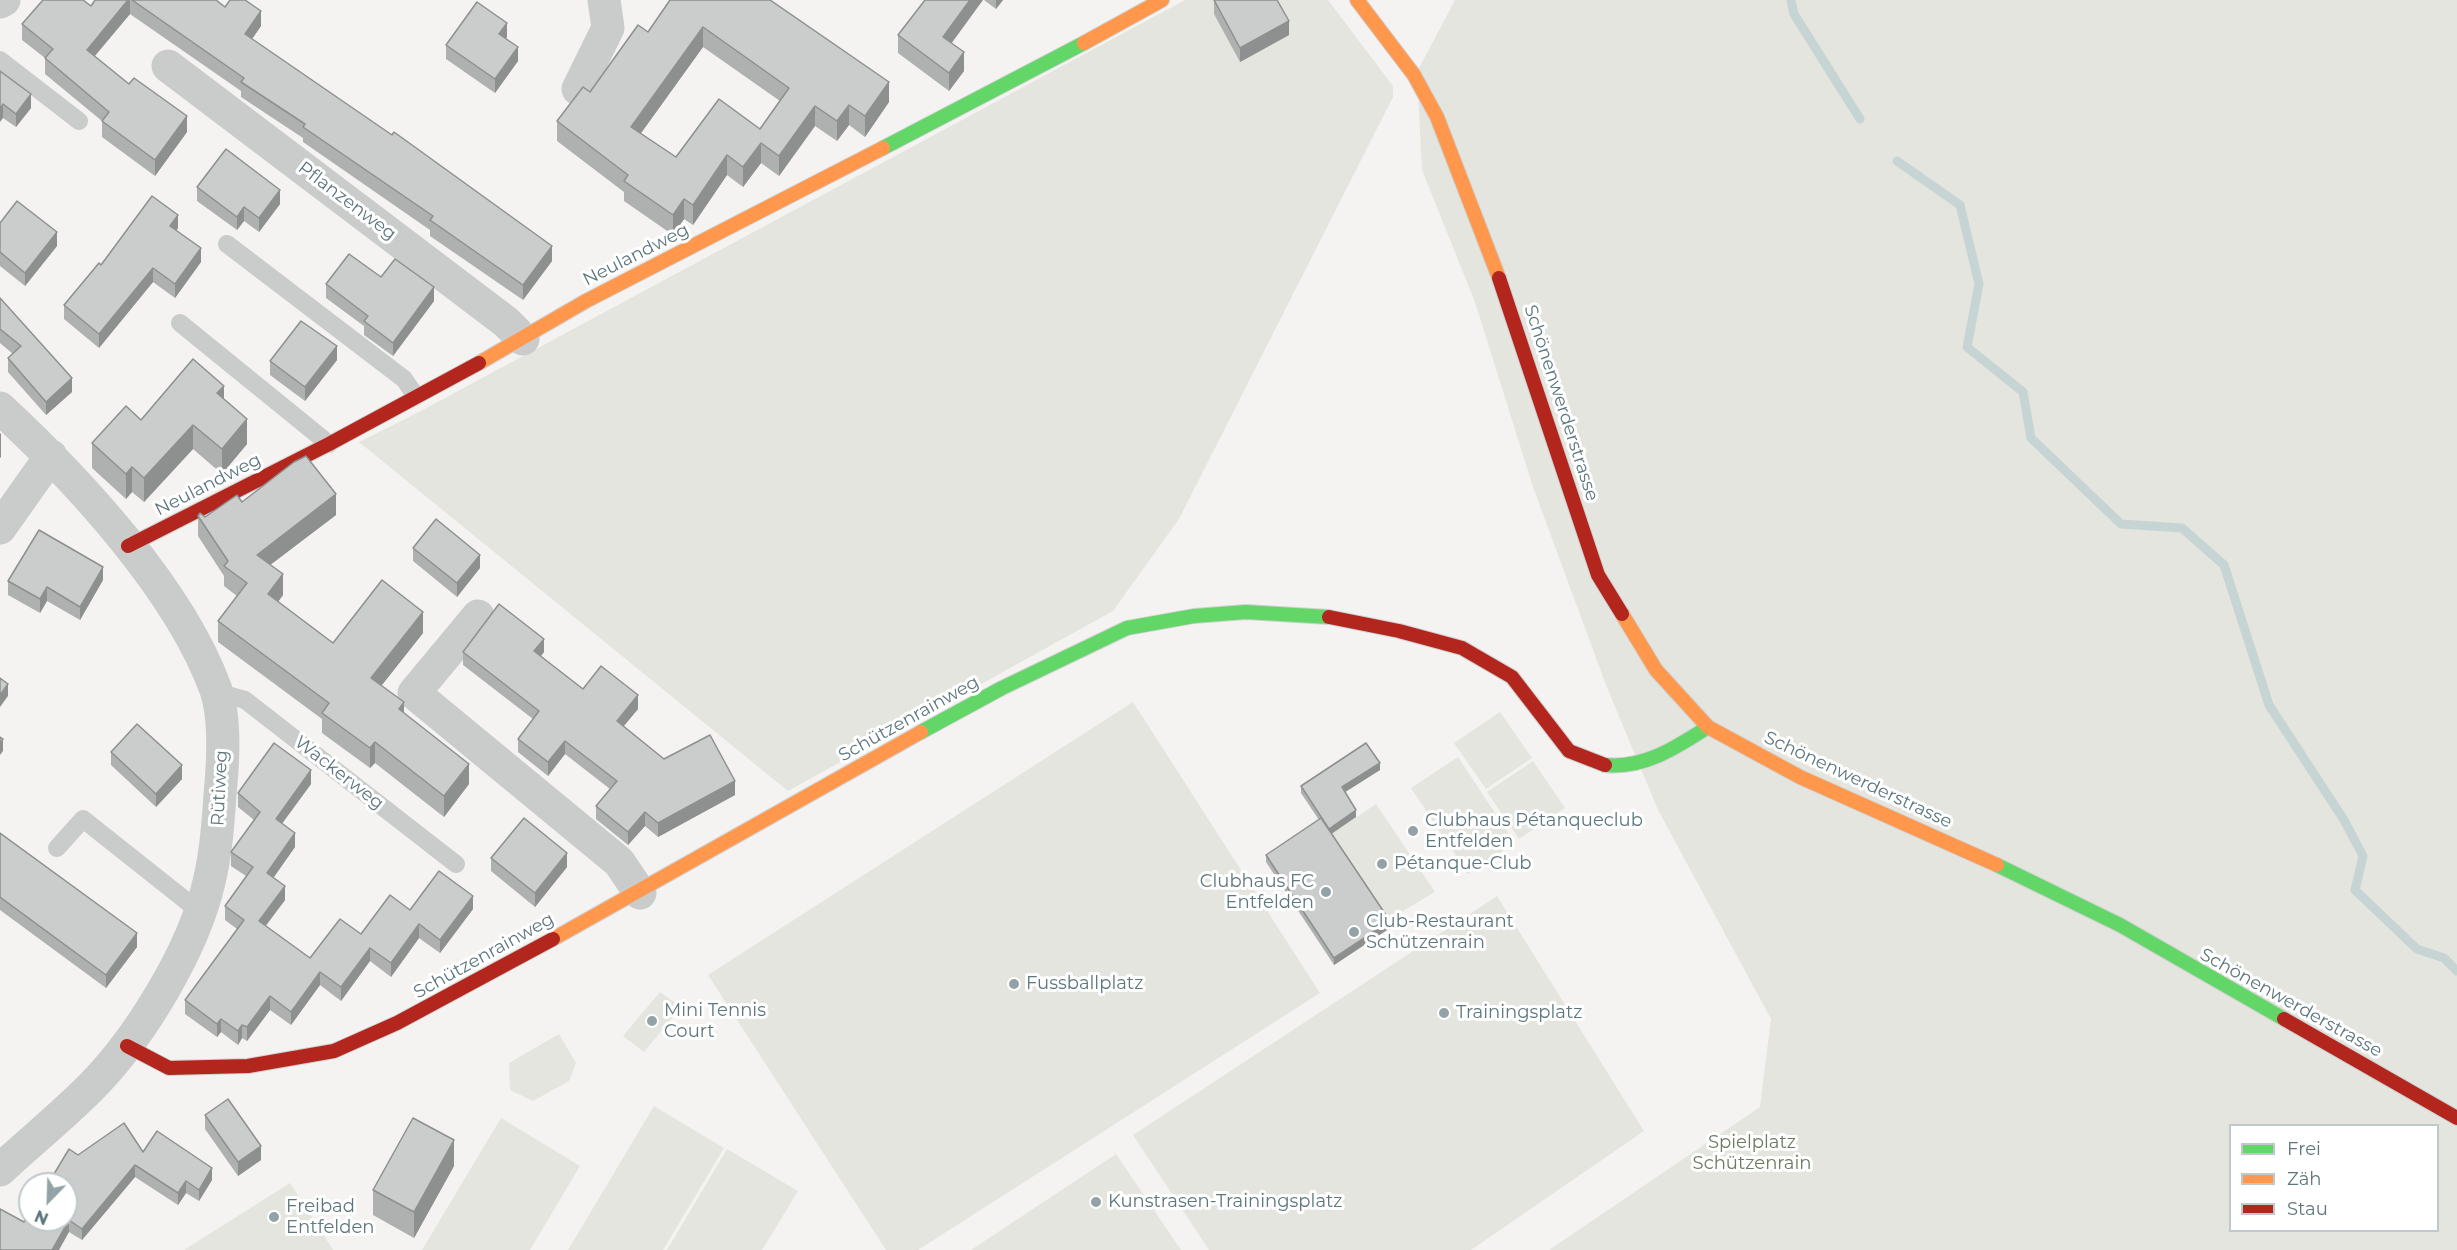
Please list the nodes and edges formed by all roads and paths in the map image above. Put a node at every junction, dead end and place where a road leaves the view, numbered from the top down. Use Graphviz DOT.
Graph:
graph roads {
  1 [pos="604,0"];
  2 [pos="1162,0"];
  3 [pos="1357,0"];
  4 [pos="0,60"];
  5 [pos="168,66"];
  6 [pos="578,88"];
  7 [pos="79,121"];
  8 [pos="227,244"];
  9 [pos="180,323"];
  10 [pos="523,339"];
  11 [pos="415,395"];
  12 [pos="0,408"];
  13 [pos="329,444"];
  14 [pos="51,456"];
  15 [pos="0,528"];
  16 [pos="128,546"];
  17 [pos="478,616"];
  18 [pos="216,692"];
  19 [pos="1708,727"];
  20 [pos="57,848"];
  21 [pos="456,864"];
  22 [pos="640,892"];
  23 [pos="200,911"];
  24 [pos="127,1046"];
  25 [pos="2457,1118"];
  26 [pos="0,1170"];
  1 -- 6 [label="street"];
  2 -- 10 [label="street, Neulandweg"];
  3 -- 19 [label="street, Schönenwerderstrasse"];
  4 -- 7 [label="lane"];
  5 -- 10 [label="street, Pflanzenweg"];
  8 -- 11 [label="lane"];
  9 -- 13 [label="lane"];
  10 -- 11 [label="street, Neulandweg"];
  11 -- 13 [label="street, Neulandweg"];
  12 -- 14 [label="street, Rütiweg"];
  13 -- 16 [label="street, Neulandweg"];
  14 -- 15 [label="street"];
  14 -- 16 [label="street, Rütiweg"];
  16 -- 18 [label="street, Rütiweg"];
  17 -- 22 [label="street"];
  18 -- 21 [label="lane, Wackerweg"];
  18 -- 23 [label="street, Rütiweg"];
  19 -- 22 [label="street, Schützenrainweg"];
  19 -- 25 [label="street, Schönenwerderstrasse"];
  20 -- 23 [label="lane"];
  22 -- 24 [label="street, Schützenrainweg"];
  23 -- 24 [label="street, Rütiweg"];
  24 -- 26 [label="street, Rütiweg"];
}
